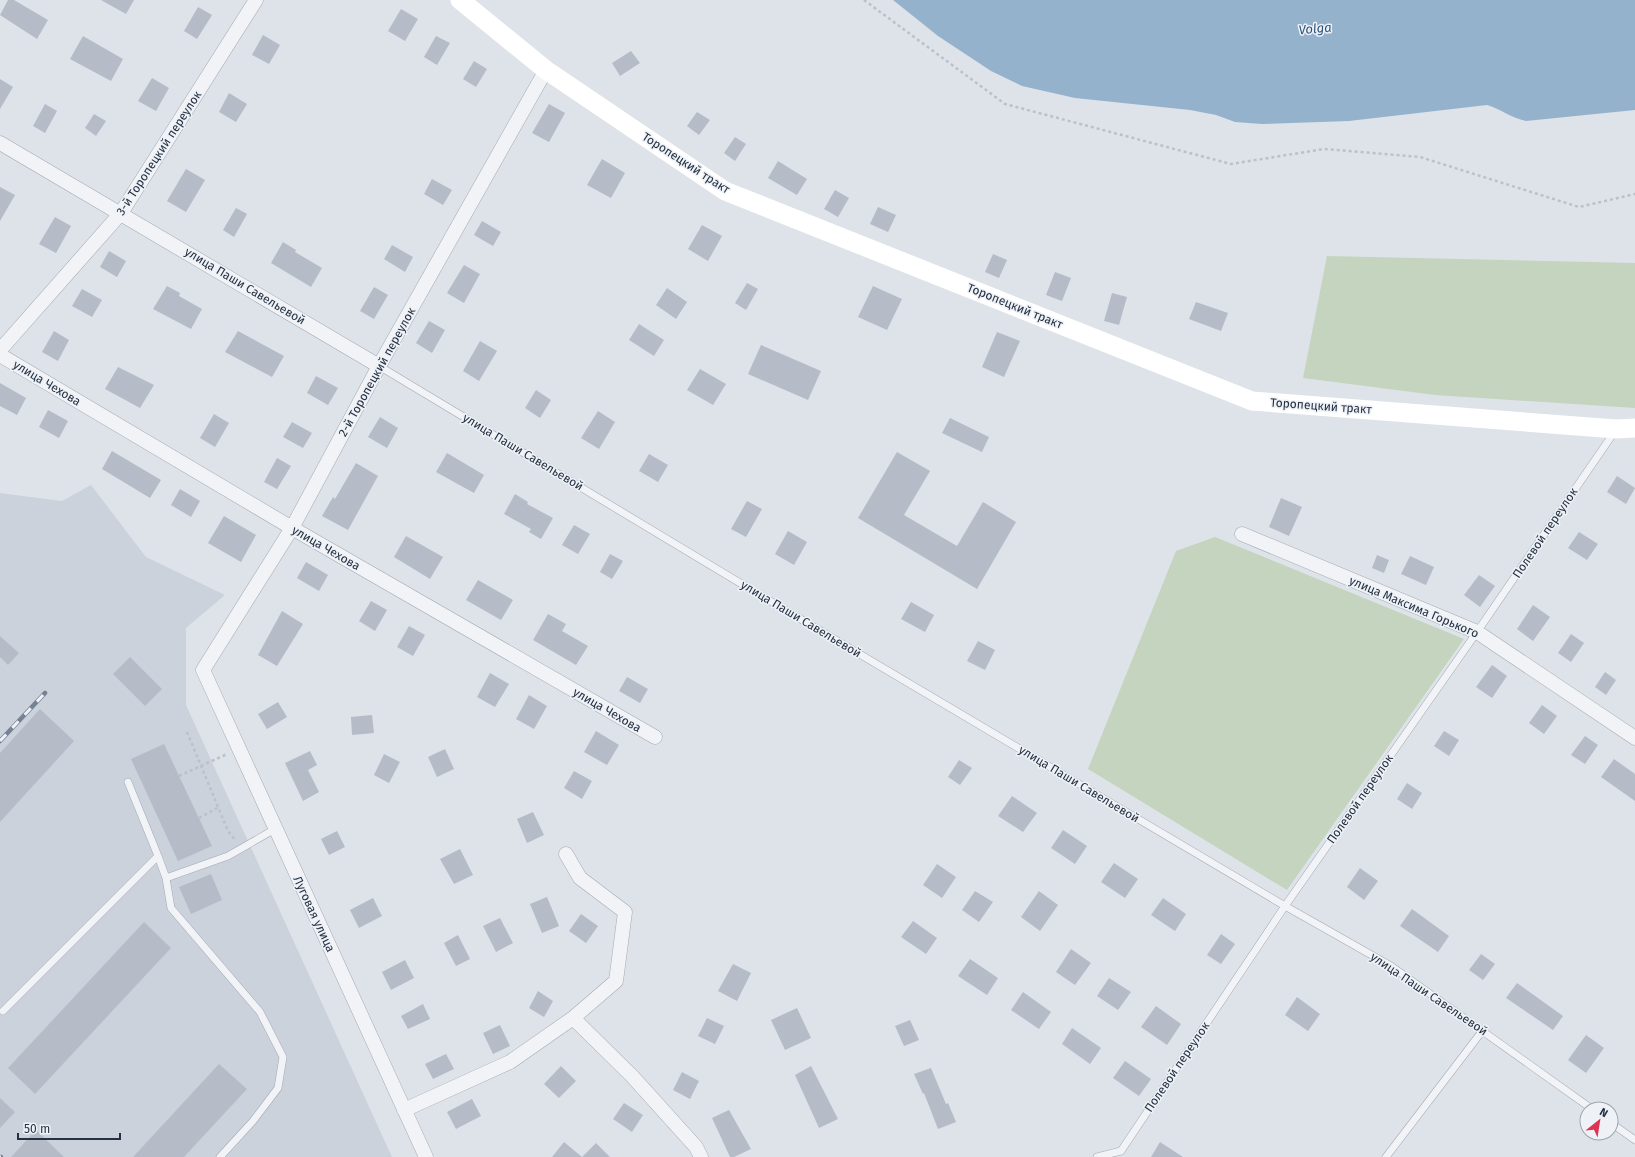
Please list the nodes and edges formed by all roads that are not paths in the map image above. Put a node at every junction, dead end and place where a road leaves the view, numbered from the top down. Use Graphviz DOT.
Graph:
graph roads {
  1 [pos="256,0"];
  2 [pos="460,0"];
  3 [pos="546,70"];
  4 [pos="0,143"];
  5 [pos="121,213"];
  6 [pos="0,350"];
  7 [pos="0,355"];
  8 [pos="379,366"];
  9 [pos="1635,428"];
  10 [pos="1616,429"];
  11 [pos="292,528"];
  12 [pos="1242,534"];
  13 [pos="1477,632"];
  14 [pos="202,670"];
  15 [pos="655,737"];
  16 [pos="1635,738"];
  17 [pos="128,782"];
  18 [pos="275,829"];
  19 [pos="566,854"];
  20 [pos="158,856"];
  21 [pos="166,878"];
  22 [pos="1285,906"];
  23 [pos="3,1011"];
  24 [pos="573,1018"];
  25 [pos="1483,1030"];
  26 [pos="1581,1101"];
  27 [pos="404,1110"];
  28 [pos="1619,1129"];
  29 [pos="1635,1140"];
  30 [pos="220,1157"];
  31 [pos="426,1157"];
  32 [pos="701,1157"];
  33 [pos="1097,1157"];
  34 [pos="1386,1157"];
  1 -- 5 [label="street, 3-й Торопецкий переулок"];
  2 -- 3 [label="main road, Торопецкий тракт"];
  3 -- 8 [label="street, 2-й Торопецкий переулок"];
  3 -- 10 [label="main road, Торопецкий тракт"];
  4 -- 5 [label="street, улица Паши Савельевой"];
  5 -- 6 [label="street, 3-й Торопецкий переулок"];
  5 -- 8 [label="street, улица Паши Савельевой"];
  7 -- 11 [label="street, улица Чехова"];
  8 -- 11 [label="street, 2-й Торопецкий переулок"];
  8 -- 22 [label="lane, улица Паши Савельевой"];
  9 -- 10 [label="main road, Торопецкий тракт"];
  10 -- 13 [label="lane, Полевой переулок"];
  11 -- 14 [label="street, 2-й Торопецкий переулок"];
  11 -- 15 [label="street, улица Чехова"];
  12 -- 13 [label="street, улица Максима Горького"];
  13 -- 16 [label="street, улица Максима Горького"];
  13 -- 22 [label="lane, Полевой переулок"];
  14 -- 18 [label="street, Луговая улица"];
  17 -- 20 [label="lane"];
  18 -- 21 [label="lane"];
  18 -- 27 [label="street, Луговая улица"];
  19 -- 24 [label="street"];
  20 -- 21 [label="lane"];
  20 -- 23 [label="lane"];
  21 -- 30 [label="lane"];
  22 -- 25 [label="lane, улица Паши Савельевой"];
  22 -- 33 [label="lane, Полевой переулок"];
  24 -- 27 [label="street"];
  24 -- 32 [label="street"];
  25 -- 26 [label="lane, улица Паши Савельевой"];
  25 -- 34 [label="lane"];
  27 -- 31 [label="street, Луговая улица"];
  28 -- 29 [label="lane"];
}
